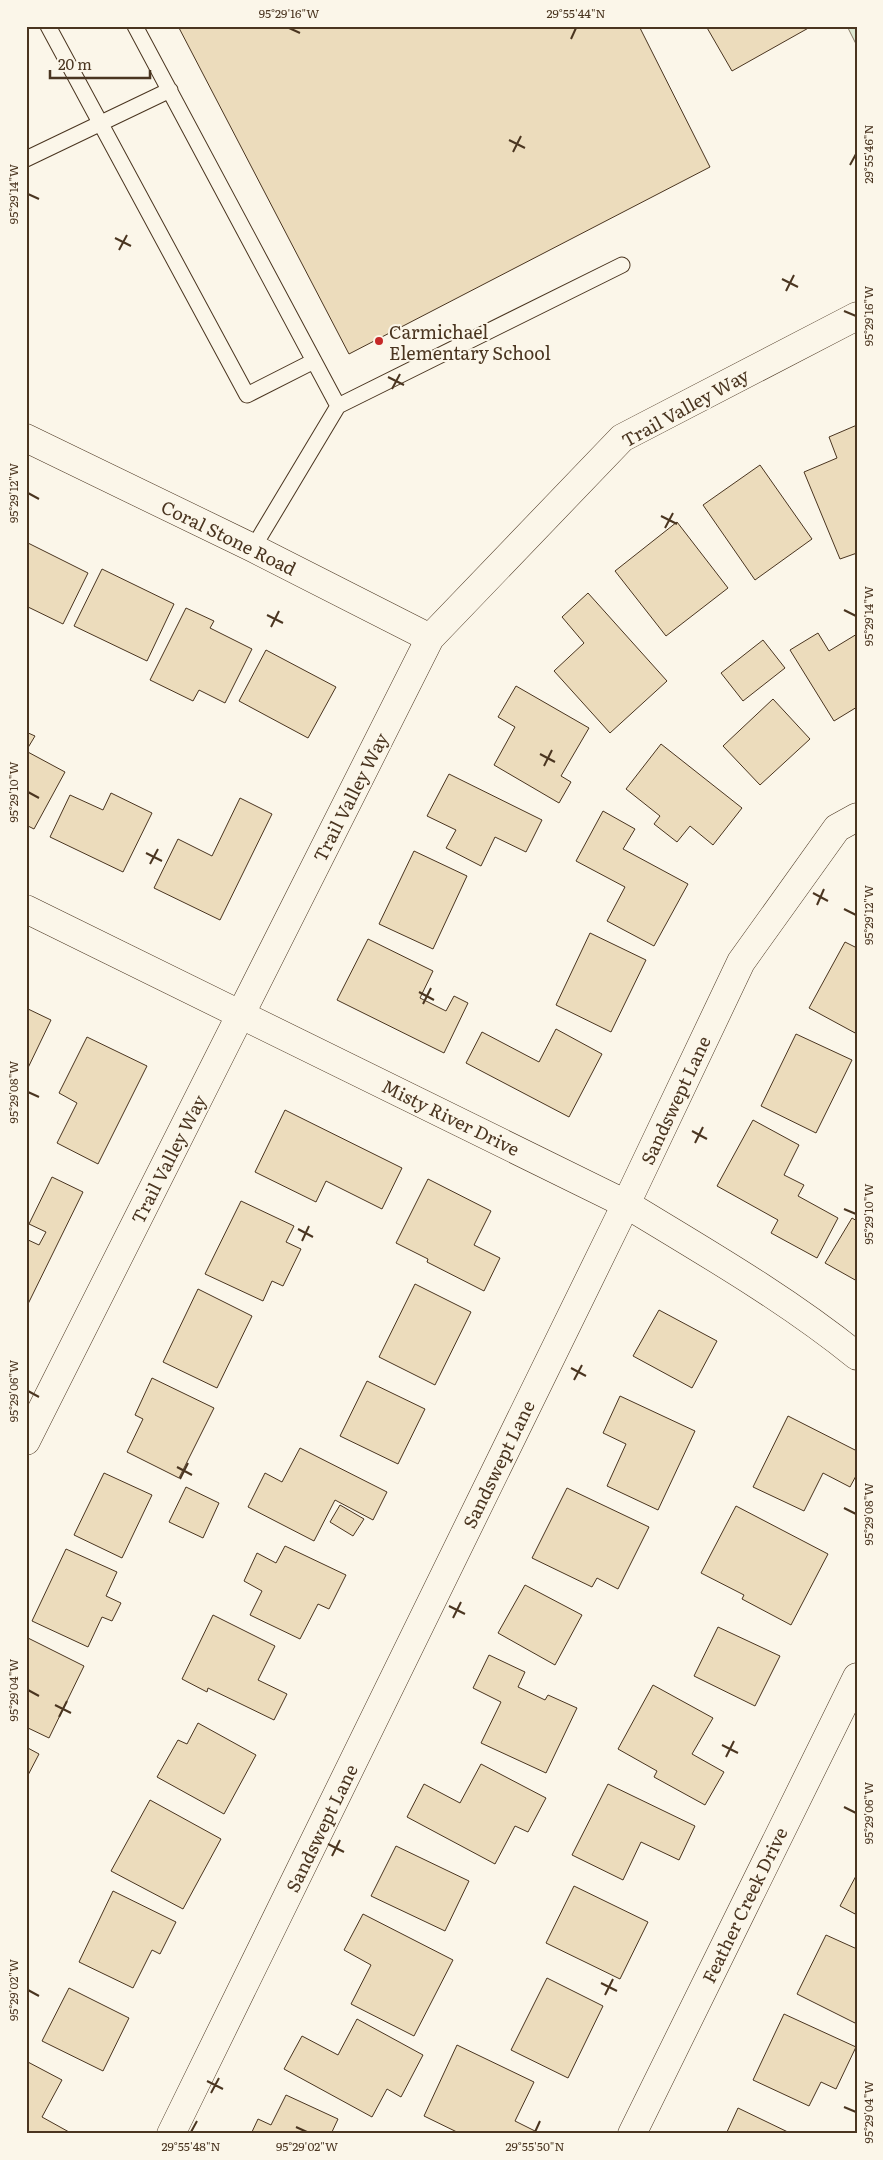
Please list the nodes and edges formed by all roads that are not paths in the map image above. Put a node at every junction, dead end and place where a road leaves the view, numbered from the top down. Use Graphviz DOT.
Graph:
graph roads {
  1 [pos="48,26"];
  2 [pos="135,26"];
  3 [pos="170,90"];
  4 [pos="101,123"];
  5 [pos="26,159"];
  6 [pos="622,265"];
  7 [pos="857,316"];
  8 [pos="314,361"];
  9 [pos="338,406"];
  10 [pos="26,438"];
  11 [pos="253,548"];
  12 [pos="430,638"];
  13 [pos="857,818"];
  14 [pos="26,909"];
  15 [pos="242,1013"];
  16 [pos="626,1204"];
  17 [pos="857,1356"];
  18 [pos="36,1394"];
  19 [pos="26,1440"];
  20 [pos="857,1677"];
  21 [pos="171,2134"];
  22 [pos="632,2134"];
  1 -- 4 [label="lane"];
  2 -- 3 [label="lane"];
  3 -- 4 [label="lane"];
  3 -- 8 [label="lane"];
  4 -- 5 [label="lane"];
  4 -- 8 [label="lane"];
  6 -- 9 [label="lane"];
  7 -- 12 [label="street, Trail Valley Way"];
  8 -- 9 [label="lane"];
  9 -- 11 [label="lane"];
  10 -- 11 [label="street, Coral Stone Road"];
  11 -- 12 [label="street, Coral Stone Road"];
  12 -- 15 [label="street, Trail Valley Way"];
  13 -- 16 [label="street, Sandswept Lane"];
  14 -- 15 [label="street, Misty River Drive"];
  15 -- 16 [label="street, Misty River Drive"];
  15 -- 18 [label="street, Trail Valley Way"];
  16 -- 17 [label="street, Misty River Drive"];
  16 -- 21 [label="street, Sandswept Lane"];
  18 -- 19 [label="street, Trail Valley Way"];
  20 -- 22 [label="street, Feather Creek Drive"];
}
